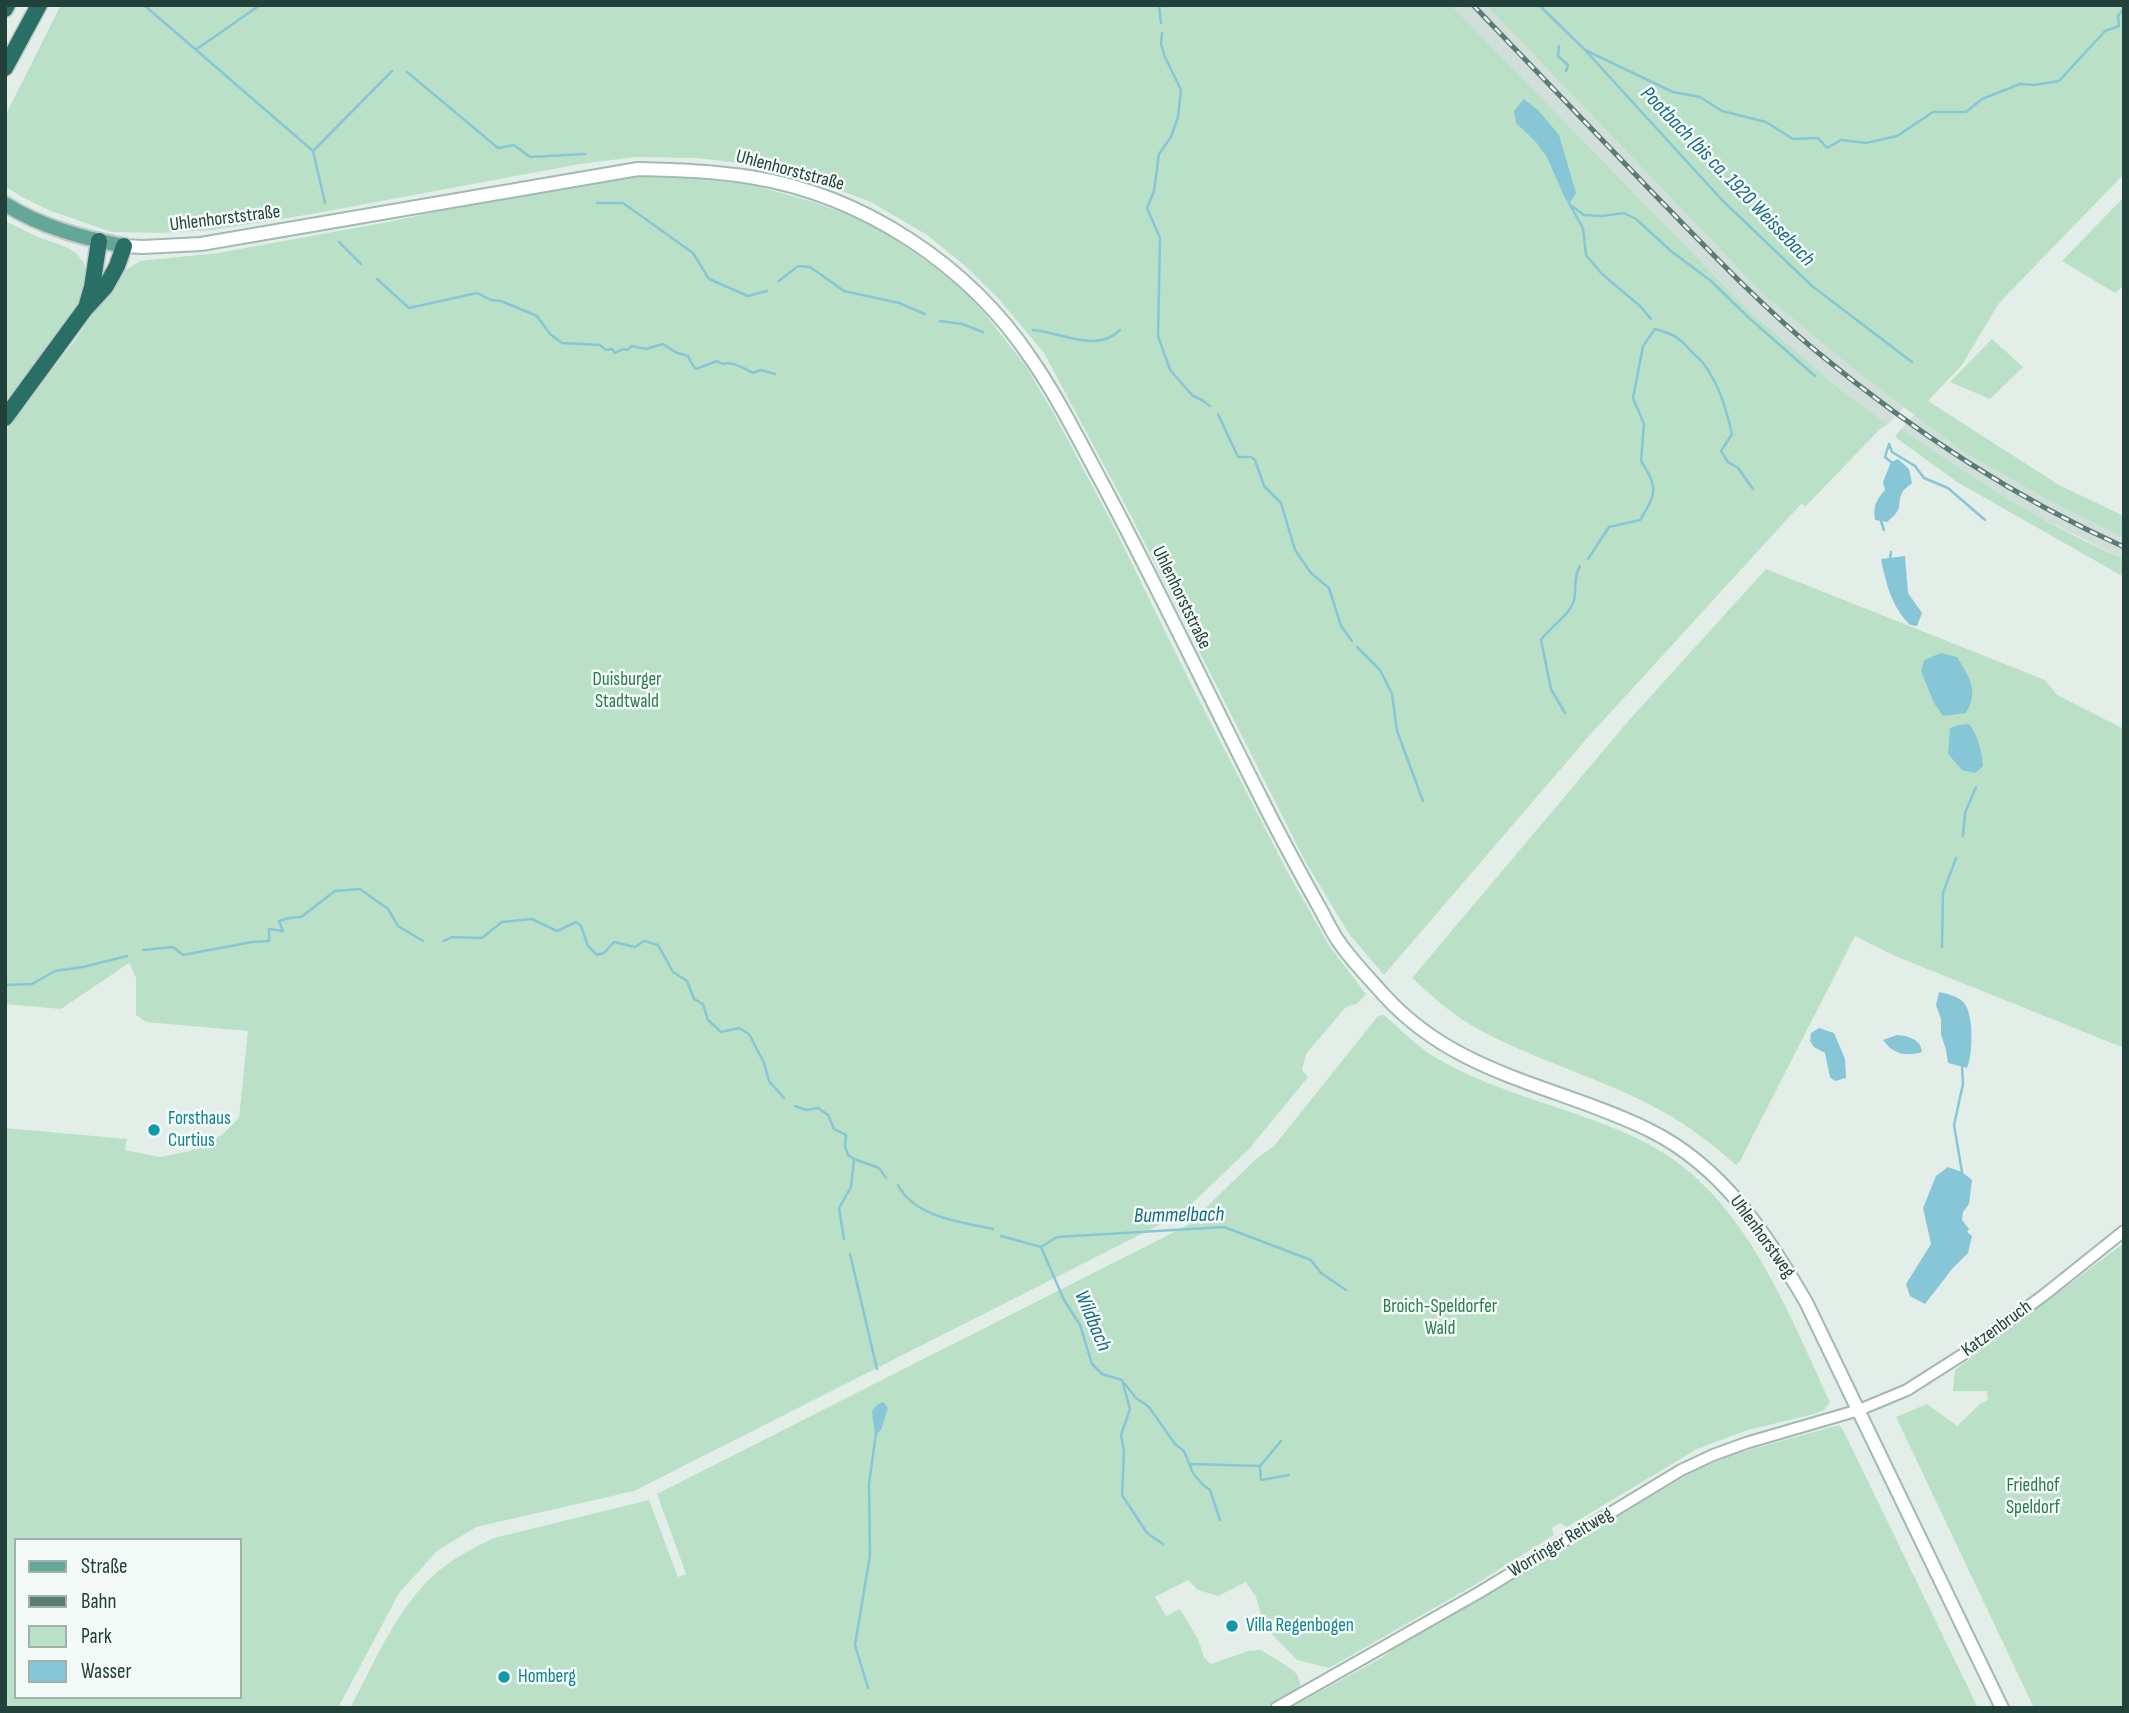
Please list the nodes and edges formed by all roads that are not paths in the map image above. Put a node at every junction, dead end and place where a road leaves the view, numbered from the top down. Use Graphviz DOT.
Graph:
graph roads {
  1 [pos="39,5"];
  2 [pos="5,68"];
  3 [pos="5,204"];
  4 [pos="99,242"];
  5 [pos="124,246"];
  6 [pos="85,309"];
  7 [pos="5,418"];
  8 [pos="1338,941"];
  9 [pos="2124,1231"];
  10 [pos="1859,1410"];
  11 [pos="1276,1708"];
  12 [pos="2002,1708"];
  1 -- 2 [label="highway"];
  3 -- 4 [label="main road, Uhlenhorststraße"];
  4 -- 5 [label="main road, Uhlenhorststraße"];
  4 -- 6 [label="highway"];
  5 -- 6 [label="highway"];
  5 -- 8 [label="main road, Uhlenhorststraße"];
  6 -- 7 [label="highway"];
  8 -- 10 [label="main road, Uhlenhorstweg"];
  9 -- 10 [label="street, Katzenbruch"];
  10 -- 11 [label="street, Worringer Reitweg"];
  10 -- 12 [label="main road, Uhlenhorstweg"];
}
